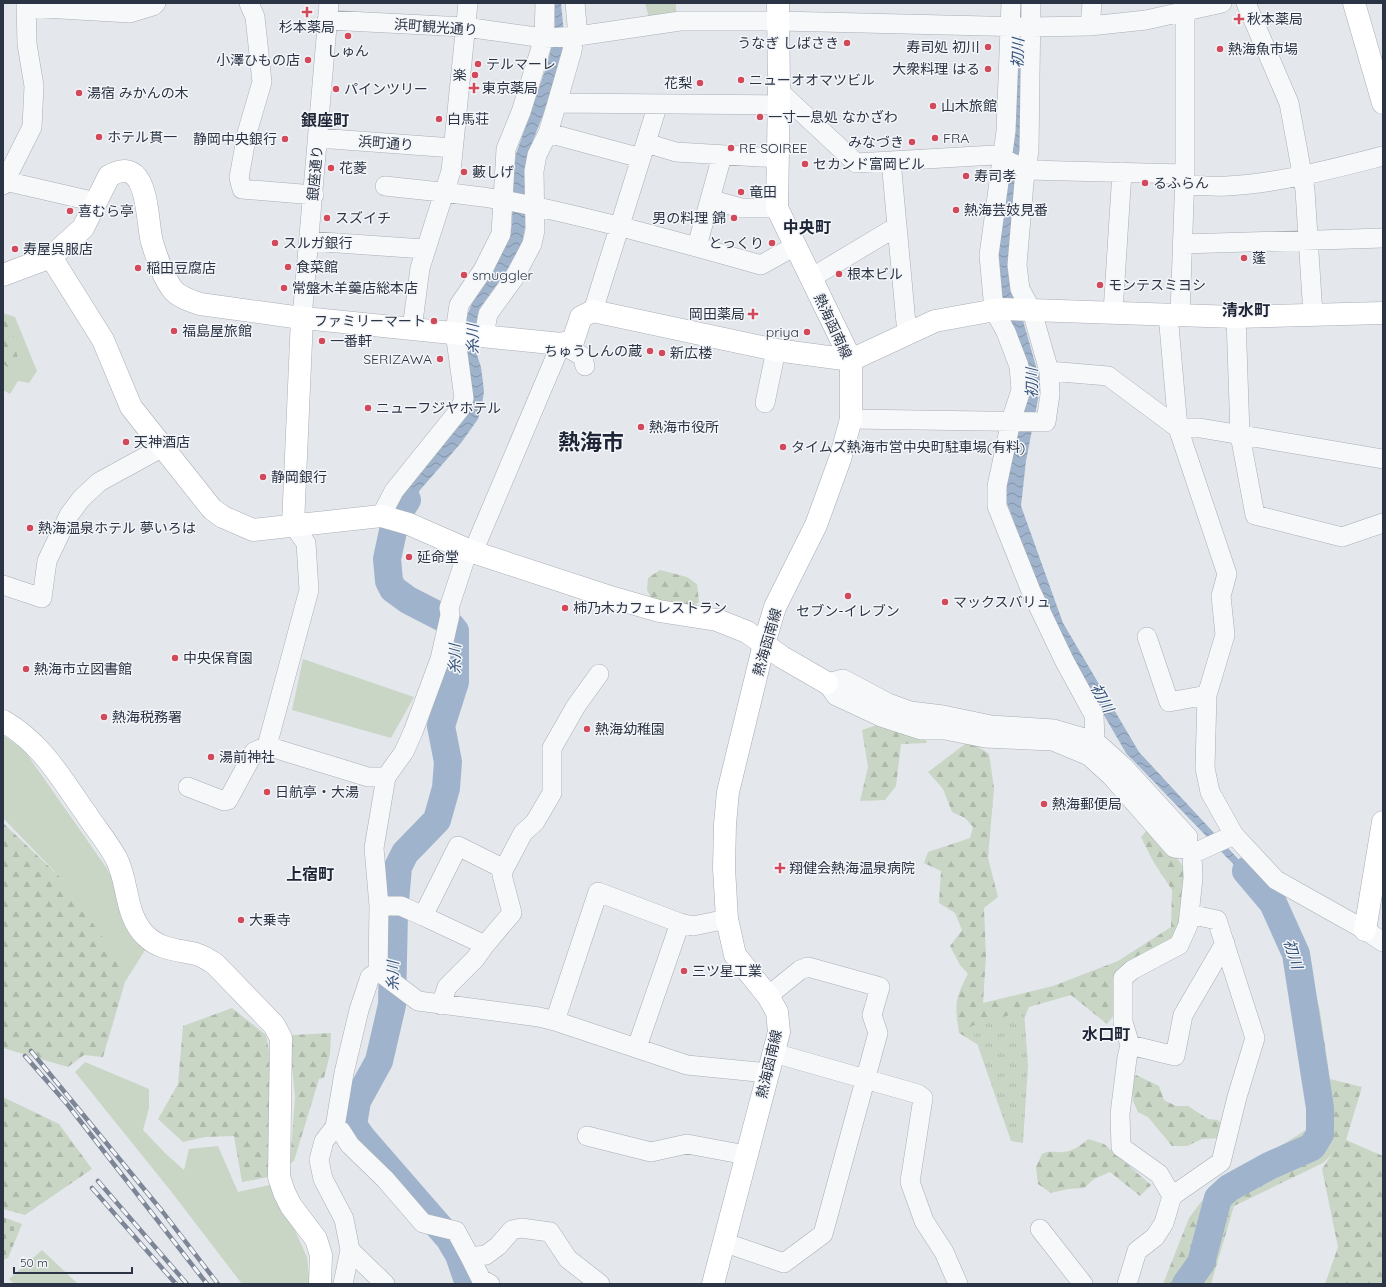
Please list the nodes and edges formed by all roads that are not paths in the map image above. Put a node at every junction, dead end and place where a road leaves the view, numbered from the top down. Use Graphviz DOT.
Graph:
graph roads {
  1 [pos="156,3"];
  2 [pos="249,3"];
  3 [pos="468,3"];
  4 [pos="545,3"];
  5 [pos="575,3"];
  6 [pos="1011,3"];
  7 [pos="1031,3"];
  8 [pos="1092,3"];
  9 [pos="1222,3"];
  10 [pos="1246,3"];
  11 [pos="1354,3"];
  12 [pos="26,5"];
  13 [pos="130,8"];
  14 [pos="1185,10"];
  15 [pos="1146,11"];
  16 [pos="328,12"];
  17 [pos="778,12"];
  18 [pos="1010,26"];
  19 [pos="1090,26"];
  20 [pos="465,27"];
  21 [pos="1030,27"];
  22 [pos="576,36"];
  23 [pos="544,38"];
  24 [pos="779,98"];
  25 [pos="1383,103"];
  26 [pos="558,104"];
  27 [pos="658,104"];
  28 [pos="548,133"];
  29 [pos="318,138"];
  30 [pos="453,148"];
  31 [pos="644,151"];
  32 [pos="722,156"];
  33 [pos="1383,156"];
  34 [pos="1003,157"];
  35 [pos="778,158"];
  36 [pos="892,161"];
  37 [pos="1027,170"];
  38 [pos="1122,172"];
  39 [pos="1302,176"];
  40 [pos="1185,179"];
  41 [pos="4,183"];
  42 [pos="385,186"];
  43 [pos="444,193"];
  44 [pos="314,195"];
  45 [pos="712,200"];
  46 [pos="96,202"];
  47 [pos="519,204"];
  48 [pos="777,208"];
  49 [pos="621,226"];
  50 [pos="896,227"];
  51 [pos="1383,238"];
  52 [pos="1308,240"];
  53 [pos="309,241"];
  54 [pos="1183,244"];
  55 [pos="697,246"];
  56 [pos="795,246"];
  57 [pos="424,249"];
  58 [pos="51,256"];
  59 [pos="3,275"];
  60 [pos="811,278"];
  61 [pos="997,310"];
  62 [pos="1028,310"];
  63 [pos="593,311"];
  64 [pos="1113,312"];
  65 [pos="1383,313"];
  66 [pos="1174,314"];
  67 [pos="1313,315"];
  68 [pos="1236,317"];
  69 [pos="302,318"];
  70 [pos="412,328"];
  71 [pos="470,334"];
  72 [pos="907,334"];
  73 [pos="561,344"];
  74 [pos="776,350"];
  75 [pos="851,360"];
  76 [pos="585,366"];
  77 [pos="1049,371"];
  78 [pos="765,404"];
  79 [pos="851,419"];
  80 [pos="1011,421"];
  81 [pos="1178,428"];
  82 [pos="1240,435"];
  83 [pos="163,447"];
  84 [pos="1383,460"];
  85 [pos="381,516"];
  86 [pos="1383,523"];
  87 [pos="293,525"];
  88 [pos="470,551"];
  89 [pos="3,585"];
  90 [pos="1146,637"];
  91 [pos="764,644"];
  92 [pos="598,674"];
  93 [pos="827,683"];
  94 [pos="1207,695"];
  95 [pos="3,721"];
  96 [pos="267,746"];
  97 [pos="1092,748"];
  98 [pos="386,777"];
  99 [pos="188,787"];
  100 [pos="1383,822"];
  101 [pos="1231,836"];
  102 [pos="1194,851"];
  103 [pos="504,869"];
  104 [pos="379,906"];
  105 [pos="1189,914"];
  106 [pos="423,916"];
  107 [pos="727,919"];
  108 [pos="680,923"];
  109 [pos="1365,930"];
  110 [pos="1383,942"];
  111 [pos="1225,943"];
  112 [pos="485,945"];
  113 [pos="388,978"];
  114 [pos="768,996"];
  115 [pos="441,1005"];
  116 [pos="555,1021"];
  117 [pos="1130,1045"];
  118 [pos="637,1047"];
  119 [pos="774,1053"];
  120 [pos="768,1074"];
  121 [pos="864,1078"];
  122 [pos="336,1127"];
  123 [pos="587,1136"];
  124 [pos="746,1155"];
  125 [pos="1172,1196"];
  126 [pos="1040,1229"];
  127 [pos="723,1242"];
  128 [pos="350,1250"];
  129 [pos="470,1257"];
  130 [pos="320,1284"];
  131 [pos="343,1284"];
  132 [pos="385,1284"];
  133 [pos="490,1284"];
  134 [pos="600,1284"];
  135 [pos="713,1284"];
  136 [pos="958,1284"];
  137 [pos="1084,1284"];
  138 [pos="1127,1284"];
  1 -- 13 [label="street"];
  2 -- 44 [label="street"];
  3 -- 20 [label="street"];
  4 -- 23 [label="street"];
  5 -- 22 [label="street"];
  6 -- 18 [label="street"];
  7 -- 21 [label="street"];
  8 -- 19 [label="street"];
  9 -- 14 [label="street, 浜町観光通り"];
  10 -- 39 [label="street"];
  11 -- 25 [label="street"];
  12 -- 13 [label="street"];
  12 -- 41 [label="street"];
  14 -- 15 [label="street, 浜町観光通り"];
  14 -- 40 [label="street"];
  15 -- 19 [label="street, 浜町観光通り"];
  16 -- 20 [label="street, 浜町観光通り"];
  16 -- 29 [label="street, 銀座通り"];
  17 -- 18 [label="street, 浜町観光通り"];
  17 -- 22 [label="street, 浜町観光通り"];
  17 -- 24 [label="street, 熱海函南線"];
  18 -- 21 [label="street, 浜町観光通り"];
  18 -- 34 [label="street"];
  19 -- 21 [label="street, 浜町観光通り"];
  20 -- 23 [label="street, 浜町観光通り"];
  20 -- 30 [label="street"];
  21 -- 37 [label="street"];
  22 -- 23 [label="street, 浜町観光通り"];
  22 -- 26 [label="street"];
  23 -- 47 [label="street"];
  24 -- 27 [label="street"];
  24 -- 35 [label="street, 熱海函南線"];
  24 -- 36 [label="street"];
  26 -- 27 [label="street"];
  26 -- 28 [label="street"];
  27 -- 31 [label="street"];
  28 -- 31 [label="street"];
  28 -- 47 [label="street"];
  29 -- 30 [label="street, 浜町通り"];
  29 -- 44 [label="street, 銀座通り"];
  30 -- 43 [label="street"];
  31 -- 32 [label="street"];
  31 -- 49 [label="street"];
  32 -- 35 [label="street"];
  32 -- 45 [label="street"];
  33 -- 39 [label="street"];
  34 -- 36 [label="street"];
  34 -- 37 [label="street"];
  34 -- 61 [label="street"];
  35 -- 48 [label="street, 熱海函南線"];
  36 -- 50 [label="street"];
  37 -- 38 [label="street"];
  37 -- 62 [label="street"];
  38 -- 40 [label="street"];
  38 -- 64 [label="street"];
  39 -- 40 [label="street"];
  39 -- 52 [label="street"];
  40 -- 54 [label="street"];
  41 -- 46 [label="street"];
  42 -- 43 [label="street"];
  43 -- 47 [label="street"];
  43 -- 57 [label="street"];
  44 -- 53 [label="street, 銀座通り"];
  45 -- 48 [label="street"];
  45 -- 55 [label="street"];
  46 -- 58 [label="street"];
  46 -- 69 [label="street"];
  47 -- 49 [label="street"];
  47 -- 71 [label="street"];
  47 -- 71 [label="street"];
  48 -- 56 [label="street, 熱海函南線"];
  49 -- 55 [label="street"];
  49 -- 63 [label="street"];
  50 -- 60 [label="street"];
  50 -- 72 [label="street"];
  51 -- 52 [label="street"];
  52 -- 54 [label="street"];
  52 -- 67 [label="street"];
  53 -- 57 [label="street"];
  53 -- 69 [label="street, 銀座通り"];
  54 -- 66 [label="street"];
  55 -- 56 [label="street"];
  56 -- 60 [label="street, 熱海函南線"];
  57 -- 70 [label="street"];
  58 -- 59 [label="street"];
  58 -- 83 [label="street"];
  60 -- 75 [label="street, 熱海函南線"];
  61 -- 62 [label="street"];
  61 -- 72 [label="street"];
  61 -- 80 [label="street"];
  62 -- 64 [label="street"];
  62 -- 77 [label="street"];
  63 -- 73 [label="street"];
  63 -- 74 [label="street"];
  64 -- 66 [label="street"];
  65 -- 67 [label="street"];
  66 -- 68 [label="street"];
  66 -- 81 [label="street"];
  67 -- 68 [label="street"];
  68 -- 82 [label="street"];
  69 -- 70 [label="street"];
  69 -- 87 [label="street"];
  70 -- 71 [label="street"];
  71 -- 73 [label="street"];
  71 -- 85 [label="street"];
  72 -- 75 [label="street"];
  73 -- 76 [label="street"];
  73 -- 88 [label="street"];
  74 -- 75 [label="street"];
  74 -- 78 [label="street"];
  75 -- 79 [label="street, 熱海函南線"];
  77 -- 80 [label="street"];
  77 -- 81 [label="street"];
  79 -- 80 [label="street"];
  79 -- 91 [label="street, 熱海函南線"];
  80 -- 97 [label="street"];
  81 -- 82 [label="street"];
  81 -- 94 [label="street"];
  82 -- 84 [label="street"];
  82 -- 86 [label="street"];
  83 -- 87 [label="street"];
  83 -- 89 [label="street"];
  85 -- 87 [label="street"];
  85 -- 88 [label="street"];
  87 -- 96 [label="street"];
  88 -- 91 [label="street"];
  88 -- 98 [label="street"];
  90 -- 94 [label="street"];
  91 -- 93 [label="street"];
  91 -- 107 [label="street, 熱海函南線"];
  92 -- 103 [label="street"];
  93 -- 97 [label="street"];
  94 -- 101 [label="street"];
  95 -- 130 [label="street"];
  96 -- 98 [label="street"];
  96 -- 99 [label="street"];
  97 -- 102 [label="street"];
  98 -- 104 [label="street"];
  100 -- 109 [label="street"];
  101 -- 102 [label="street"];
  101 -- 109 [label="street"];
  102 -- 105 [label="street"];
  103 -- 106 [label="street"];
  103 -- 112 [label="street"];
  104 -- 106 [label="street"];
  104 -- 113 [label="street"];
  105 -- 111 [label="street"];
  105 -- 117 [label="street"];
  106 -- 112 [label="street"];
  107 -- 108 [label="street"];
  107 -- 114 [label="street, 熱海函南線"];
  108 -- 116 [label="street"];
  108 -- 118 [label="street"];
  109 -- 110 [label="street"];
  111 -- 117 [label="street"];
  111 -- 125 [label="street"];
  112 -- 115 [label="street"];
  113 -- 115 [label="street"];
  113 -- 122 [label="street"];
  114 -- 119 [label="street, 熱海函南線"];
  114 -- 121 [label="street"];
  115 -- 116 [label="street"];
  116 -- 118 [label="street"];
  117 -- 125 [label="street"];
  118 -- 120 [label="street"];
  119 -- 120 [label="street, 熱海函南線"];
  119 -- 121 [label="street"];
  120 -- 124 [label="street, 熱海函南線"];
  121 -- 127 [label="street"];
  121 -- 136 [label="street"];
  122 -- 128 [label="street"];
  122 -- 129 [label="street"];
  123 -- 124 [label="street"];
  124 -- 127 [label="street, 熱海函南線"];
  125 -- 138 [label="street"];
  126 -- 137 [label="street"];
  127 -- 135 [label="street, 熱海函南線"];
  128 -- 131 [label="street"];
  128 -- 132 [label="street"];
  129 -- 133 [label="street"];
  129 -- 134 [label="street"];
}
